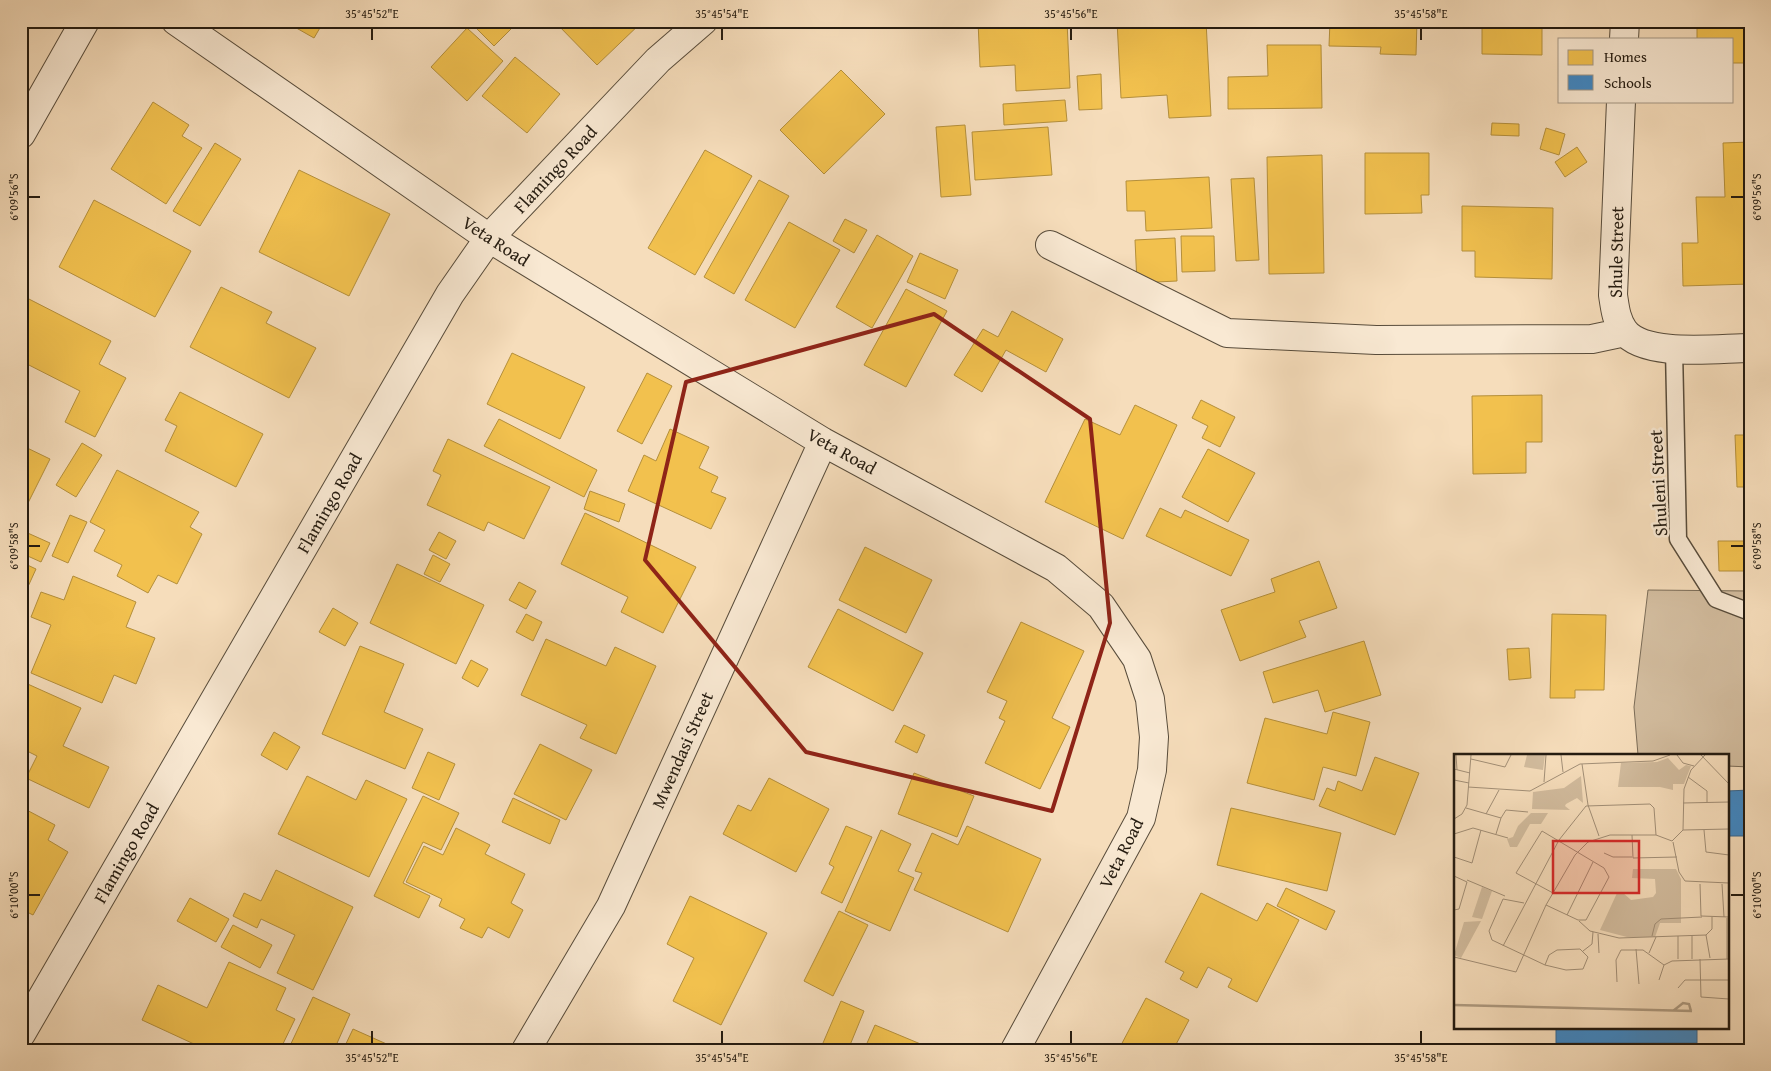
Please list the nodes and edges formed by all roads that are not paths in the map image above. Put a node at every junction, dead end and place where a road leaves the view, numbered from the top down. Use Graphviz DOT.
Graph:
graph roads {
  1 [pos="85,21"];
  2 [pos="176,21"];
  3 [pos="703,21"];
  4 [pos="1625,21"];
  5 [pos="1624,38"];
  6 [pos="1621,102"];
  7 [pos="21,134"];
  8 [pos="489,238"];
  9 [pos="1050,245"];
  10 [pos="1624,332"];
  11 [pos="1750,348"];
  12 [pos="1674,349"];
  13 [pos="822,442"];
  14 [pos="1750,612"];
  15 [pos="21,1034"];
  16 [pos="526,1050"];
  17 [pos="1015,1050"];
  1 -- 7 [label="street"];
  2 -- 8 [label="street, Veta Road"];
  3 -- 8 [label="street, Flamingo Road"];
  4 -- 5 [label="street"];
  6 -- 10 [label="street, Shule Street"];
  8 -- 13 [label="street, Veta Road"];
  8 -- 15 [label="street, Flamingo Road"];
  9 -- 10 [label="street"];
  10 -- 12 [label="street"];
  11 -- 12 [label="street"];
  12 -- 14 [label="lane, Shuleni Street"];
  13 -- 16 [label="street, Mwendasi Street"];
  13 -- 17 [label="street, Veta Road"];
}
